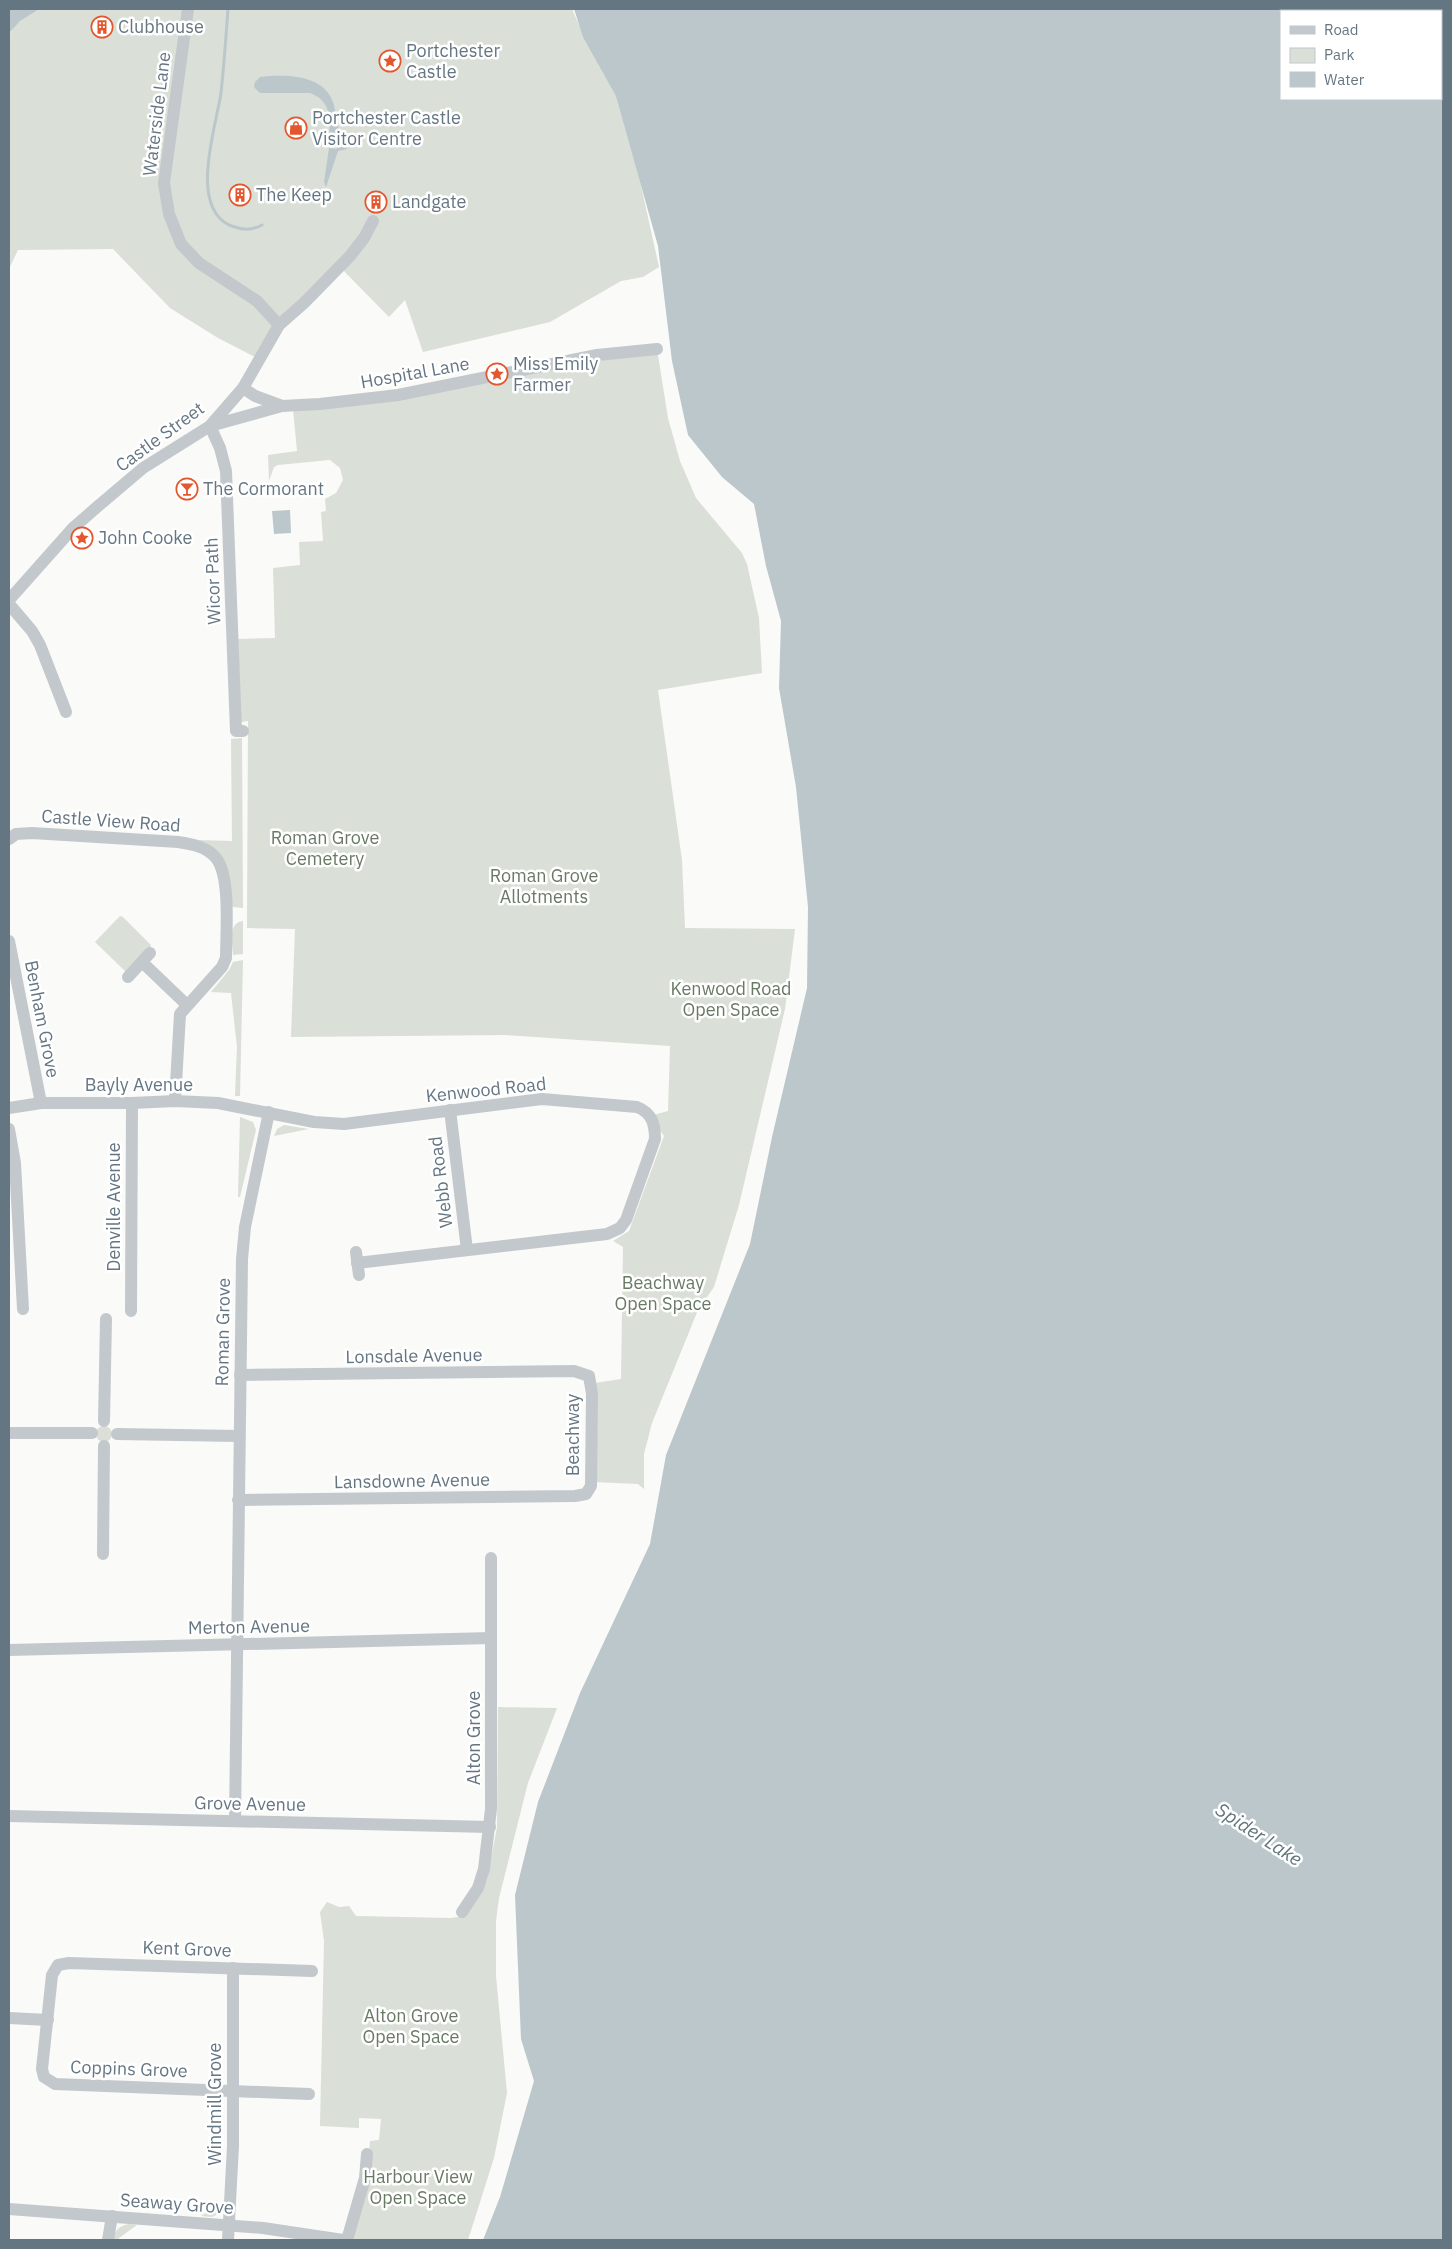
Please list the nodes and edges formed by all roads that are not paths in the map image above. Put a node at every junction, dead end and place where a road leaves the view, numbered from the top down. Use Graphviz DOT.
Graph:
graph roads {
  1 [pos="188,9"];
  2 [pos="373,220"];
  3 [pos="279,325"];
  4 [pos="657,349"];
  5 [pos="243,388"];
  6 [pos="282,406"];
  7 [pos="210,426"];
  8 [pos="9,600"];
  9 [pos="9,604"];
  10 [pos="66,712"];
  11 [pos="243,731"];
  12 [pos="9,839"];
  13 [pos="9,941"];
  14 [pos="128,977"];
  15 [pos="187,1005"];
  16 [pos="175,1101"];
  17 [pos="41,1103"];
  18 [pos="132,1103"];
  19 [pos="9,1108"];
  20 [pos="450,1110"];
  21 [pos="269,1112"];
  22 [pos="9,1129"];
  23 [pos="467,1250"];
  24 [pos="357,1263"];
  25 [pos="23,1310"];
  26 [pos="132,1311"];
  27 [pos="106,1319"];
  28 [pos="240,1375"];
  29 [pos="588,1376"];
  30 [pos="104,1422"];
  31 [pos="9,1432"];
  32 [pos="92,1433"];
  33 [pos="117,1434"];
  34 [pos="238,1436"];
  35 [pos="104,1446"];
  36 [pos="586,1494"];
  37 [pos="238,1500"];
  38 [pos="103,1554"];
  39 [pos="491,1558"];
  40 [pos="491,1638"];
  41 [pos="236,1645"];
  42 [pos="9,1650"];
  43 [pos="9,1816"];
  44 [pos="235,1821"];
  45 [pos="490,1827"];
  46 [pos="462,1912"];
  47 [pos="233,1968"];
  48 [pos="312,1971"];
  49 [pos="9,2018"];
  50 [pos="48,2020"];
  51 [pos="233,2090"];
  52 [pos="309,2094"];
  53 [pos="367,2154"];
  54 [pos="9,2209"];
  55 [pos="112,2216"];
  56 [pos="230,2225"];
  57 [pos="108,2240"];
  58 [pos="228,2240"];
  59 [pos="343,2240"];
  60 [pos="347,2240"];
  1 -- 3 [label="street, Waterside Lane"];
  2 -- 3 [label="street, Castle Street"];
  3 -- 5 [label="street, Castle Street"];
  4 -- 6 [label="street, Hospital Lane"];
  5 -- 6 [label="street"];
  5 -- 7 [label="street, Castle Street"];
  6 -- 7 [label="street, Hospital Lane"];
  7 -- 8 [label="street, Castle Street"];
  7 -- 11 [label="street, Wicor Path"];
  9 -- 10 [label="street"];
  12 -- 15 [label="street, Castle View Road"];
  13 -- 17 [label="street, Benham Grove"];
  14 -- 15 [label="street"];
  15 -- 16 [label="street, Castle View Road"];
  16 -- 18 [label="street, Bayly Avenue"];
  16 -- 21 [label="street, Bayly Avenue"];
  17 -- 18 [label="street, Bayly Avenue"];
  17 -- 19 [label="street, Bayly Avenue"];
  18 -- 26 [label="street, Denville Avenue"];
  20 -- 21 [label="street, Kenwood Road"];
  20 -- 23 [label="street, Webb Road"];
  20 -- 23 [label="street, Kenwood Road"];
  21 -- 28 [label="street, Roman Grove"];
  22 -- 25 [label="street"];
  23 -- 24 [label="street, Kenwood Road"];
  27 -- 30 [label="street"];
  28 -- 29 [label="street, Lonsdale Avenue"];
  28 -- 34 [label="street, Roman Grove"];
  29 -- 36 [label="street, Beachway"];
  30 -- 32 [label="street"];
  30 -- 33 [label="street"];
  31 -- 32 [label="street"];
  32 -- 35 [label="street"];
  33 -- 34 [label="street"];
  33 -- 35 [label="street"];
  34 -- 37 [label="street, Roman Grove"];
  35 -- 38 [label="street"];
  36 -- 37 [label="street, Lansdowne Avenue"];
  37 -- 41 [label="street, Roman Grove"];
  39 -- 40 [label="street, Alton Grove"];
  40 -- 41 [label="street, Merton Avenue"];
  40 -- 45 [label="street, Alton Grove"];
  41 -- 42 [label="street, Merton Avenue"];
  41 -- 44 [label="street, Roman Grove"];
  43 -- 44 [label="street, Grove Avenue"];
  44 -- 45 [label="street, Grove Avenue"];
  45 -- 46 [label="street, Alton Grove"];
  47 -- 48 [label="street, Kent Grove"];
  47 -- 50 [label="street, Kent Grove"];
  47 -- 51 [label="street, Windmill Grove"];
  49 -- 50 [label="street"];
  50 -- 51 [label="street, Coppins Grove"];
  51 -- 52 [label="street, Coppins Grove"];
  51 -- 56 [label="street, Windmill Grove"];
  53 -- 60 [label="street"];
  54 -- 55 [label="street, Seaway Grove"];
  55 -- 56 [label="street, Seaway Grove"];
  55 -- 57 [label="street"];
  56 -- 58 [label="street, Windmill Grove"];
  56 -- 59 [label="street, Seaway Grove"];
}
